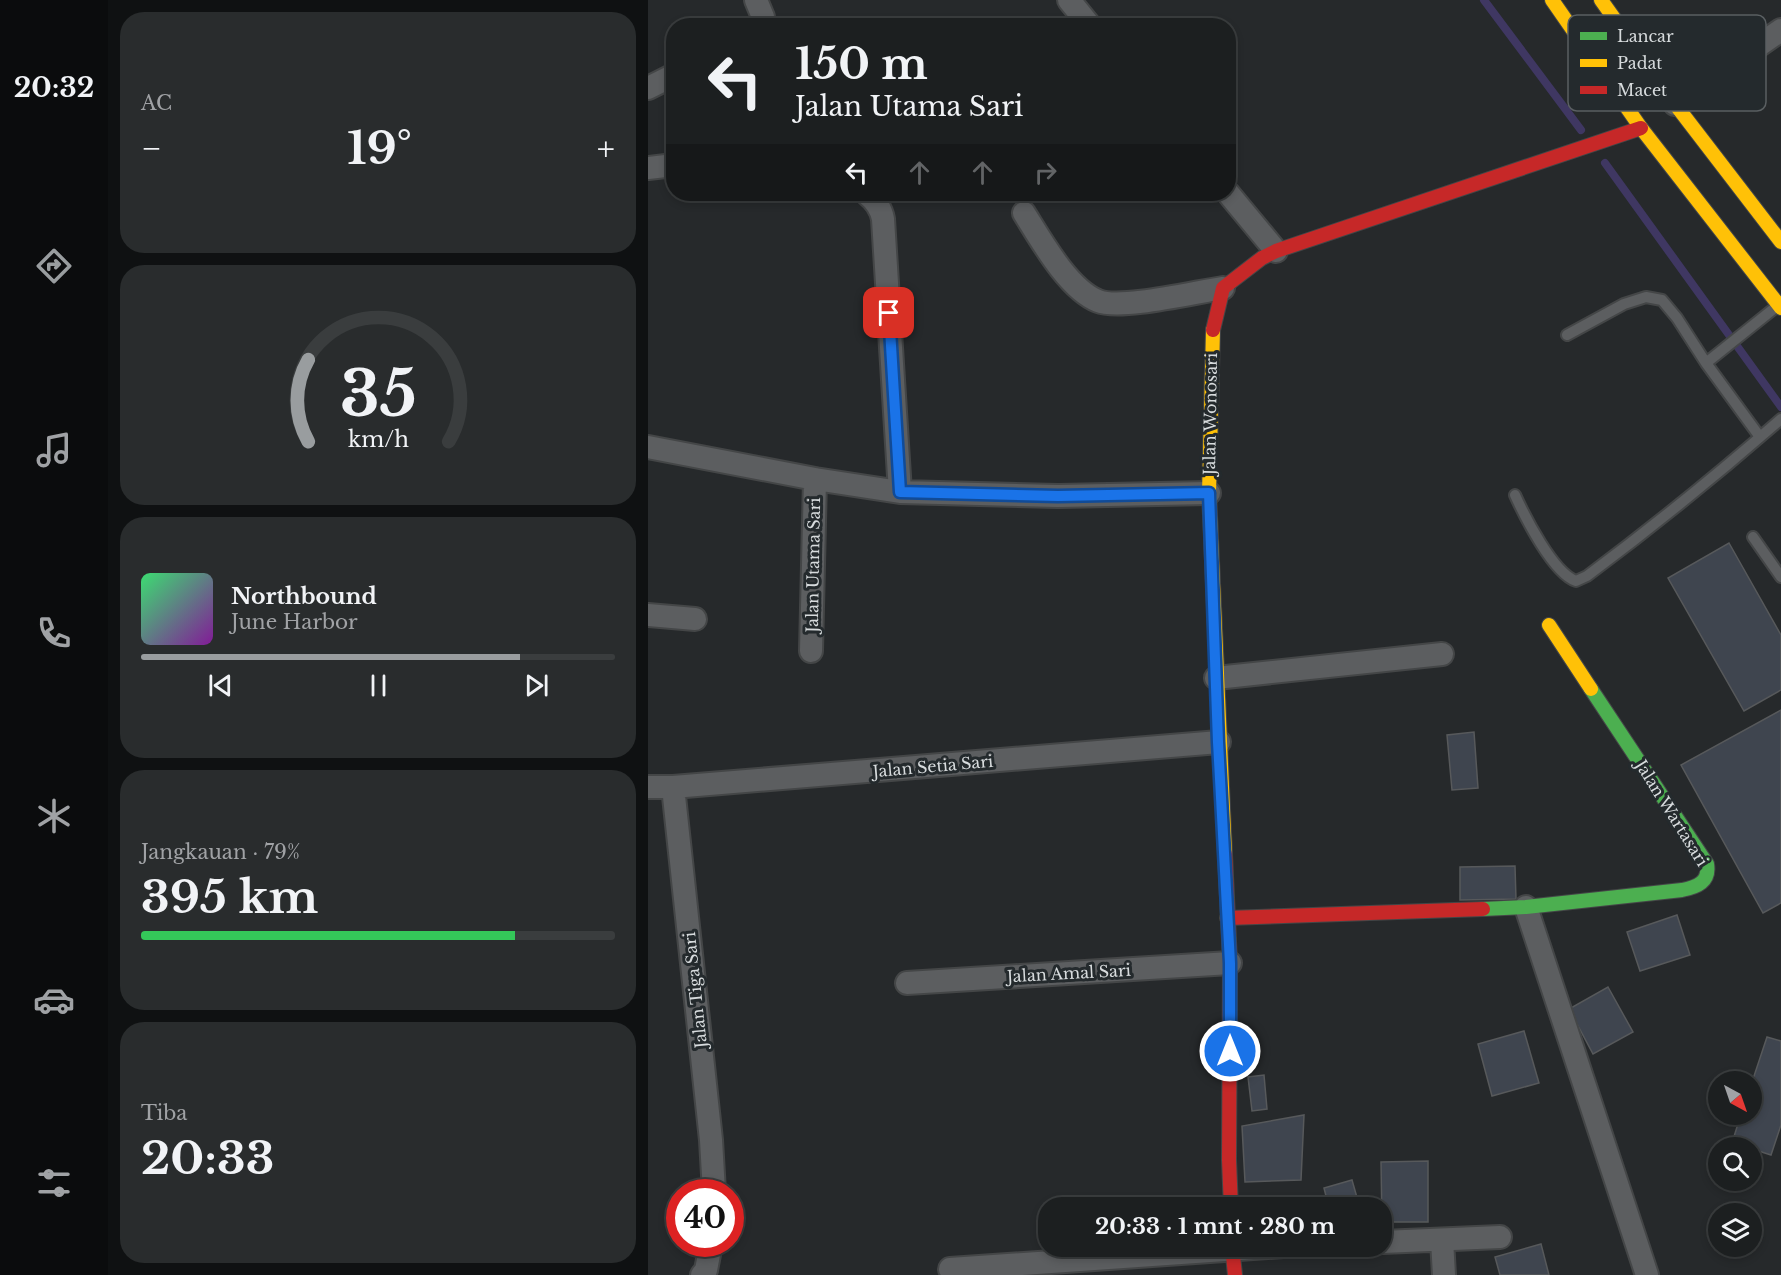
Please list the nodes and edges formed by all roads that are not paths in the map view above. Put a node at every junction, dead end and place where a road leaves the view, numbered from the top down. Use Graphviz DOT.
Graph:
graph roads {
  1 [pos="756,0"];
  2 [pos="1069,0"];
  3 [pos="1552,0"];
  4 [pos="1601,0"];
  5 [pos="1612,15"];
  6 [pos="763,18"];
  7 [pos="1084,18"];
  8 [pos="1568,23"];
  9 [pos="1781,30"];
  10 [pos="1766,40"];
  11 [pos="666,79"];
  12 [pos="648,88"];
  13 [pos="1629,111"];
  14 [pos="1680,111"];
  15 [pos="1641,128"];
  16 [pos="666,166"];
  17 [pos="648,168"];
  18 [pos="876,201"];
  19 [pos="1235,201"];
  20 [pos="1024,213"];
  21 [pos="1781,242"];
  22 [pos="1276,251"];
  23 [pos="1223,288"];
  24 [pos="1780,307"];
  25 [pos="1567,335"];
  26 [pos="1707,363"];
  27 [pos="1781,420"];
  28 [pos="1760,437"];
  29 [pos="648,447"];
  30 [pos="814,479"];
  31 [pos="900,492"];
  32 [pos="1209,493"];
  33 [pos="1515,495"];
  34 [pos="1753,537"];
  35 [pos="1781,577"];
  36 [pos="648,615"];
  37 [pos="695,619"];
  38 [pos="1550,626"];
  39 [pos="811,651"];
  40 [pos="1442,654"];
  41 [pos="1216,678"];
  42 [pos="1218,742"];
  43 [pos="648,787"];
  44 [pos="674,787"];
  45 [pos="1526,907"];
  46 [pos="1227,918"];
  47 [pos="1230,963"];
  48 [pos="907,983"];
  49 [pos="713,1179"];
  50 [pos="1231,1197"];
  51 [pos="1500,1237"];
  52 [pos="1442,1240"];
  53 [pos="1392,1242"];
  54 [pos="708,1257"];
  55 [pos="1111,1257"];
  56 [pos="1233,1257"];
  57 [pos="950,1269"];
  58 [pos="702,1275"];
  59 [pos="1235,1275"];
  60 [pos="1444,1275"];
  61 [pos="1647,1275"];
  1 -- 6 [label="street"];
  2 -- 7 [label="street"];
  3 -- 8 [label="street"];
  4 -- 5 [label="street"];
  9 -- 10 [label="street"];
  11 -- 12 [label="street"];
  13 -- 15 [label="street"];
  14 -- 21 [label="street"];
  15 -- 22 [label="street"];
  15 -- 24 [label="street"];
  16 -- 17 [label="street"];
  18 -- 31 [label="street"];
  19 -- 22 [label="street"];
  20 -- 23 [label="street"];
  22 -- 23 [label="street"];
  23 -- 32 [label="street, Jalan Wonosari"];
  24 -- 26 [label="lane"];
  25 -- 26 [label="lane"];
  26 -- 28 [label="lane"];
  27 -- 28 [label="lane"];
  28 -- 33 [label="lane"];
  29 -- 30 [label="street, Jalan Utama Sari"];
  30 -- 31 [label="street, Jalan Utama Sari"];
  30 -- 39 [label="street, Jalan Utama Sari"];
  31 -- 32 [label="street, Jalan Utama Sari"];
  32 -- 41 [label="street, Jalan Wonosari"];
  34 -- 35 [label="lane"];
  36 -- 37 [label="street"];
  38 -- 45 [label="street, Jalan Wartasari"];
  40 -- 41 [label="street"];
  41 -- 42 [label="street, Jalan Wonosari"];
  42 -- 44 [label="street, Jalan Setia Sari"];
  42 -- 46 [label="street, Jalan Wonosari"];
  43 -- 44 [label="street, Jalan Setia Sari"];
  44 -- 49 [label="street, Jalan Tiga Sari"];
  45 -- 46 [label="street, Jalan Wartasari"];
  45 -- 61 [label="street"];
  46 -- 47 [label="street, Jalan Wonosari"];
  47 -- 48 [label="street, Jalan Amal Sari"];
  47 -- 50 [label="street, Jalan Wonosari"];
  51 -- 52 [label="street"];
  52 -- 53 [label="street"];
  52 -- 60 [label="street"];
  54 -- 58 [label="street"];
  55 -- 57 [label="street"];
  56 -- 59 [label="street"];
}
